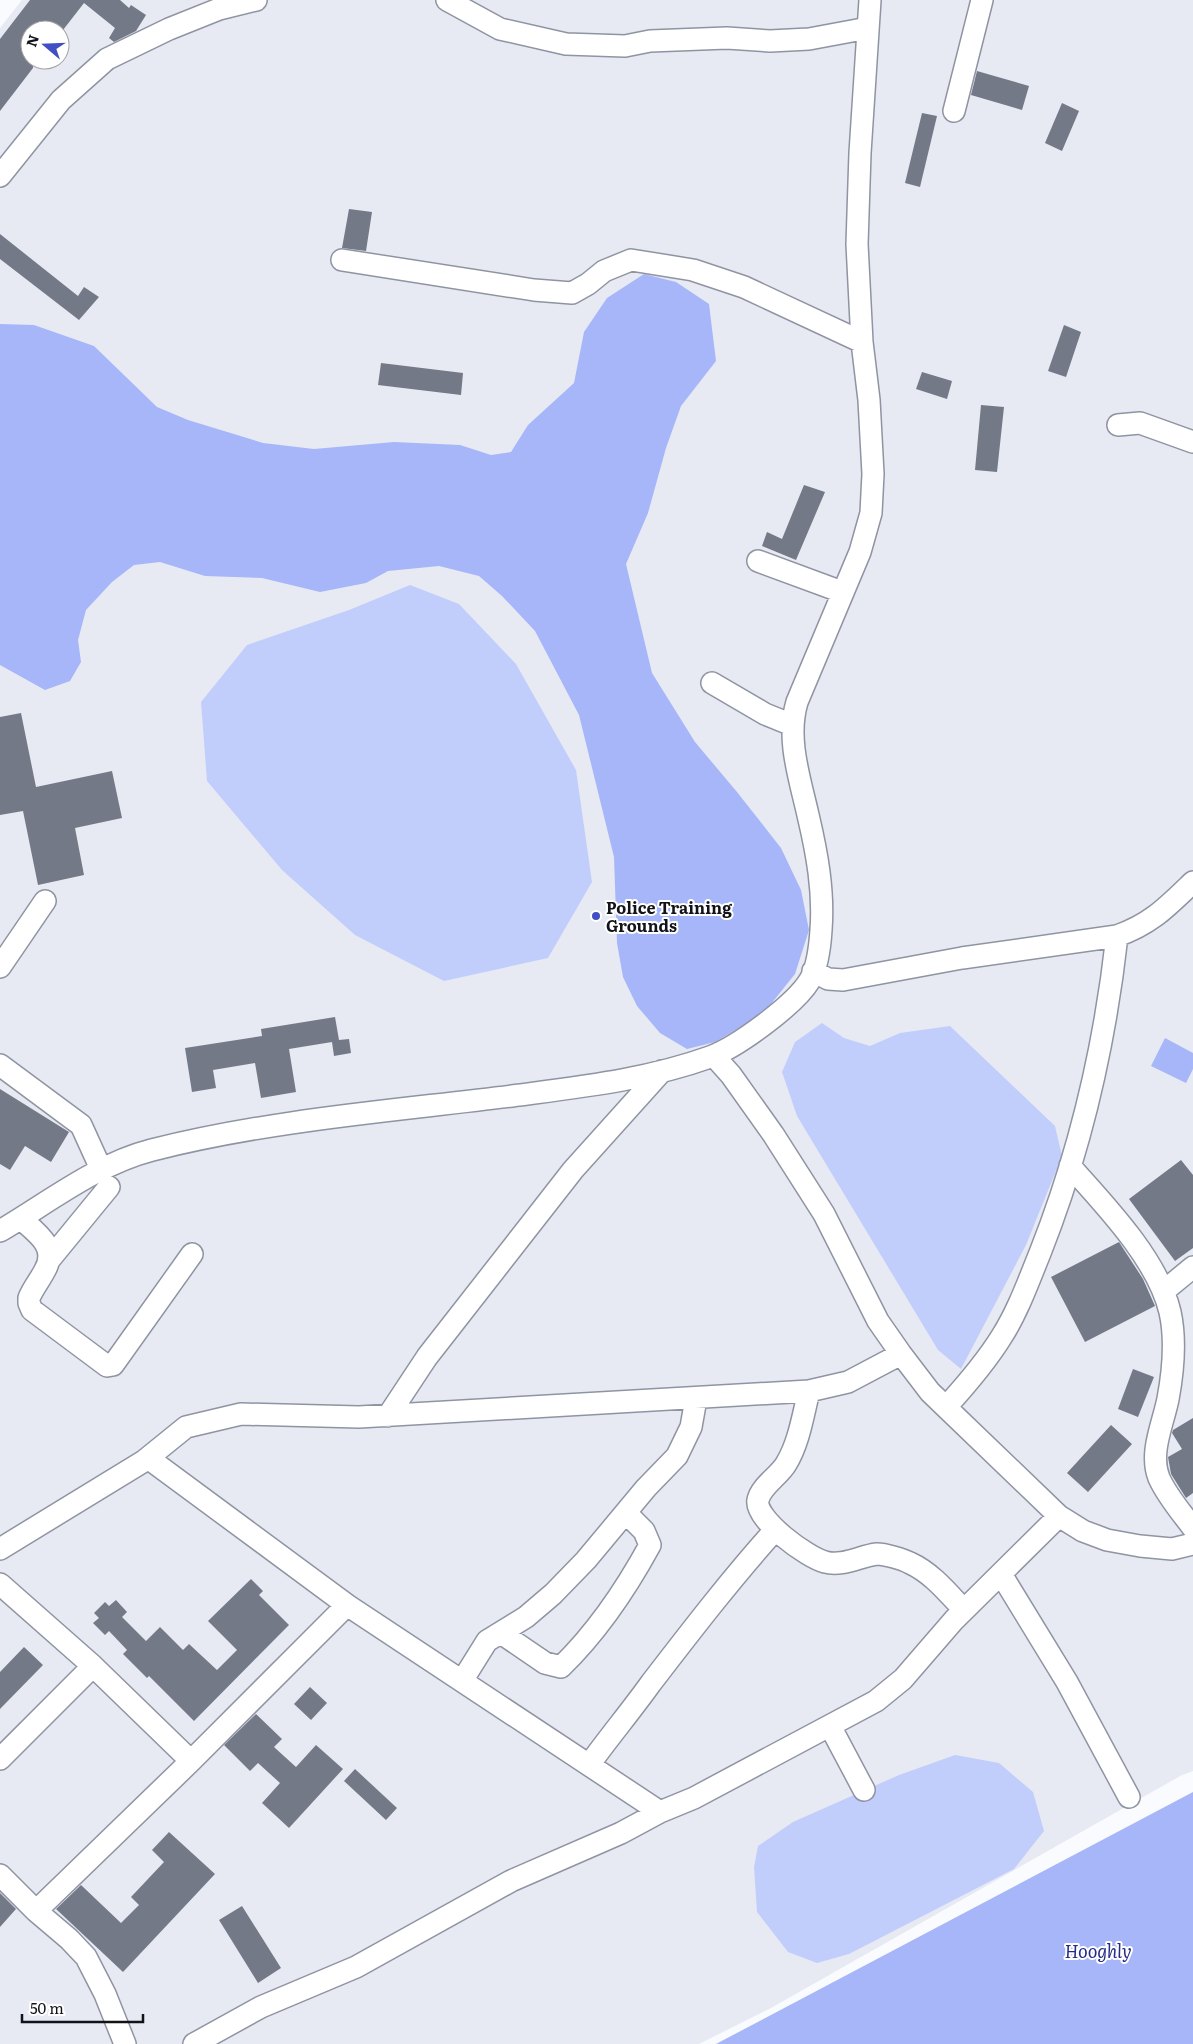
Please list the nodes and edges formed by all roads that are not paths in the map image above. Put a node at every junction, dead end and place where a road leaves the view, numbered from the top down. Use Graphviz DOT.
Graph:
graph roads {
  1 [pos="256,0"];
  2 [pos="447,0"];
  3 [pos="870,0"];
  4 [pos="982,0"];
  5 [pos="868,28"];
  6 [pos="954,110"];
  7 [pos="0,176"];
  8 [pos="342,260"];
  9 [pos="862,342"];
  10 [pos="1118,425"];
  11 [pos="1193,442"];
  12 [pos="758,561"];
  13 [pos="842,592"];
  14 [pos="712,683"];
  15 [pos="792,725"];
  16 [pos="1193,882"];
  17 [pos="45,901"];
  18 [pos="1117,936"];
  19 [pos="0,966"];
  20 [pos="813,971"];
  21 [pos="714,1056"];
  22 [pos="0,1065"];
  23 [pos="662,1071"];
  24 [pos="1070,1166"];
  25 [pos="105,1178"];
  26 [pos="21,1219"];
  27 [pos="0,1231"];
  28 [pos="192,1254"];
  29 [pos="50,1259"];
  30 [pos="1193,1267"];
  31 [pos="1164,1291"];
  32 [pos="901,1354"];
  33 [pos="809,1391"];
  34 [pos="696,1399"];
  35 [pos="946,1407"];
  36 [pos="388,1416"];
  37 [pos="148,1458"];
  38 [pos="626,1513"];
  39 [pos="1059,1516"];
  40 [pos="1193,1528"];
  41 [pos="775,1530"];
  42 [pos="1193,1544"];
  43 [pos="0,1549"];
  44 [pos="1001,1574"];
  45 [pos="0,1584"];
  46 [pos="347,1605"];
  47 [pos="964,1610"];
  48 [pos="501,1633"];
  49 [pos="93,1666"];
  50 [pos="462,1680"];
  51 [pos="830,1726"];
  52 [pos="0,1759"];
  53 [pos="191,1760"];
  54 [pos="590,1765"];
  55 [pos="864,1790"];
  56 [pos="1129,1797"];
  57 [pos="660,1812"];
  58 [pos="0,1875"];
  59 [pos="36,1911"];
  60 [pos="124,2044"];
  61 [pos="194,2044"];
  1 -- 7 [label="street"];
  2 -- 5 [label="street"];
  3 -- 5 [label="street"];
  4 -- 6 [label="street"];
  5 -- 9 [label="street"];
  8 -- 9 [label="street"];
  9 -- 13 [label="street"];
  10 -- 11 [label="street"];
  12 -- 13 [label="street"];
  13 -- 15 [label="street"];
  14 -- 15 [label="street"];
  15 -- 20 [label="street"];
  16 -- 18 [label="street"];
  17 -- 19 [label="street"];
  18 -- 20 [label="street"];
  18 -- 24 [label="street"];
  20 -- 21 [label="street"];
  21 -- 23 [label="street"];
  21 -- 32 [label="street"];
  22 -- 25 [label="street"];
  23 -- 25 [label="street"];
  23 -- 36 [label="street"];
  24 -- 31 [label="street"];
  24 -- 35 [label="street"];
  25 -- 26 [label="street"];
  25 -- 29 [label="street"];
  26 -- 27 [label="street"];
  26 -- 29 [label="street"];
  28 -- 29 [label="street"];
  30 -- 31 [label="street"];
  31 -- 40 [label="street"];
  32 -- 33 [label="street"];
  32 -- 35 [label="street"];
  33 -- 34 [label="street"];
  33 -- 41 [label="street"];
  34 -- 36 [label="street"];
  34 -- 38 [label="street"];
  35 -- 39 [label="street"];
  36 -- 37 [label="street"];
  37 -- 43 [label="street"];
  37 -- 46 [label="street"];
  38 -- 48 [label="street"];
  38 -- 48 [label="street"];
  39 -- 42 [label="street"];
  39 -- 44 [label="street"];
  41 -- 47 [label="street"];
  41 -- 54 [label="street"];
  44 -- 47 [label="street"];
  44 -- 56 [label="street"];
  45 -- 49 [label="street"];
  46 -- 50 [label="street"];
  46 -- 53 [label="street"];
  47 -- 51 [label="street"];
  48 -- 50 [label="street"];
  49 -- 52 [label="street"];
  49 -- 53 [label="street"];
  50 -- 54 [label="street"];
  51 -- 55 [label="street"];
  51 -- 57 [label="street"];
  53 -- 59 [label="street"];
  54 -- 57 [label="street"];
  57 -- 61 [label="street"];
  58 -- 59 [label="street"];
  59 -- 60 [label="street"];
}
